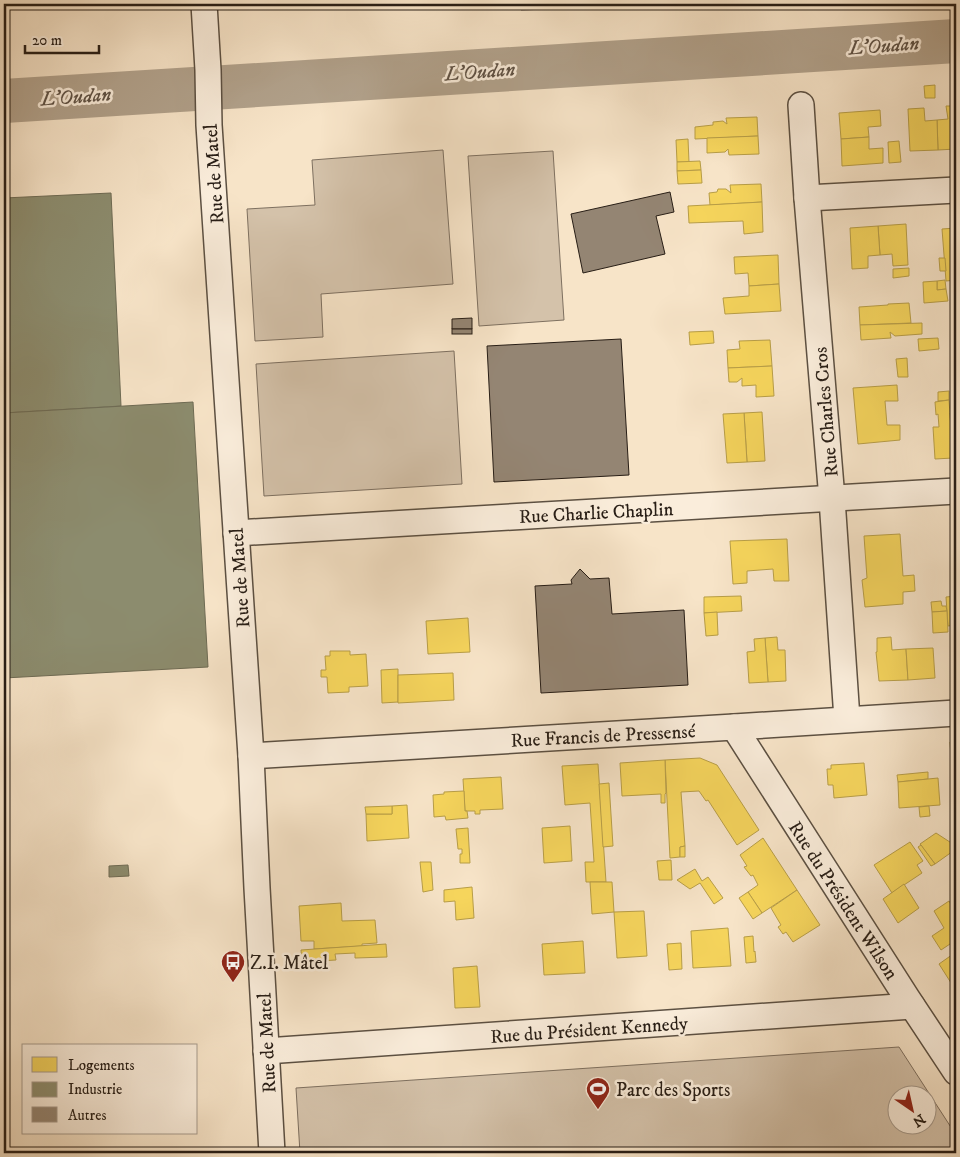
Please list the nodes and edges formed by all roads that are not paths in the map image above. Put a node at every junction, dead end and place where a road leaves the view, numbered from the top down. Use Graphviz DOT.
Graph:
graph roads {
  1 [pos="204,4"];
  2 [pos="801,104"];
  3 [pos="956,190"];
  4 [pos="807,198"];
  5 [pos="956,491"];
  6 [pos="832,498"];
  7 [pos="236,533"];
  8 [pos="956,712"];
  9 [pos="847,720"];
  10 [pos="734,727"];
  11 [pos="251,756"];
  12 [pos="912,1006"];
  13 [pos="266,1051"];
  14 [pos="956,1072"];
  15 [pos="272,1153"];
  1 -- 7 [label="street, Rue de Matel"];
  2 -- 4 [label="street, Rue Charles Cros"];
  3 -- 4 [label="street"];
  4 -- 6 [label="street, Rue Charles Cros"];
  5 -- 6 [label="street, Rue Charlie Chaplin"];
  6 -- 7 [label="street, Rue Charlie Chaplin"];
  6 -- 9 [label="street, Rue Charles Cros"];
  7 -- 11 [label="street, Rue de Matel"];
  8 -- 9 [label="street, Rue Francis de Pressensé"];
  9 -- 10 [label="street, Rue Francis de Pressensé"];
  10 -- 11 [label="street, Rue Francis de Pressensé"];
  10 -- 12 [label="street, Rue du Président Wilson"];
  11 -- 13 [label="street, Rue de Matel"];
  12 -- 13 [label="street, Rue du Président Kennedy"];
  12 -- 14 [label="street, Rue du Président Wilson"];
  13 -- 15 [label="street, Rue de Matel"];
}
